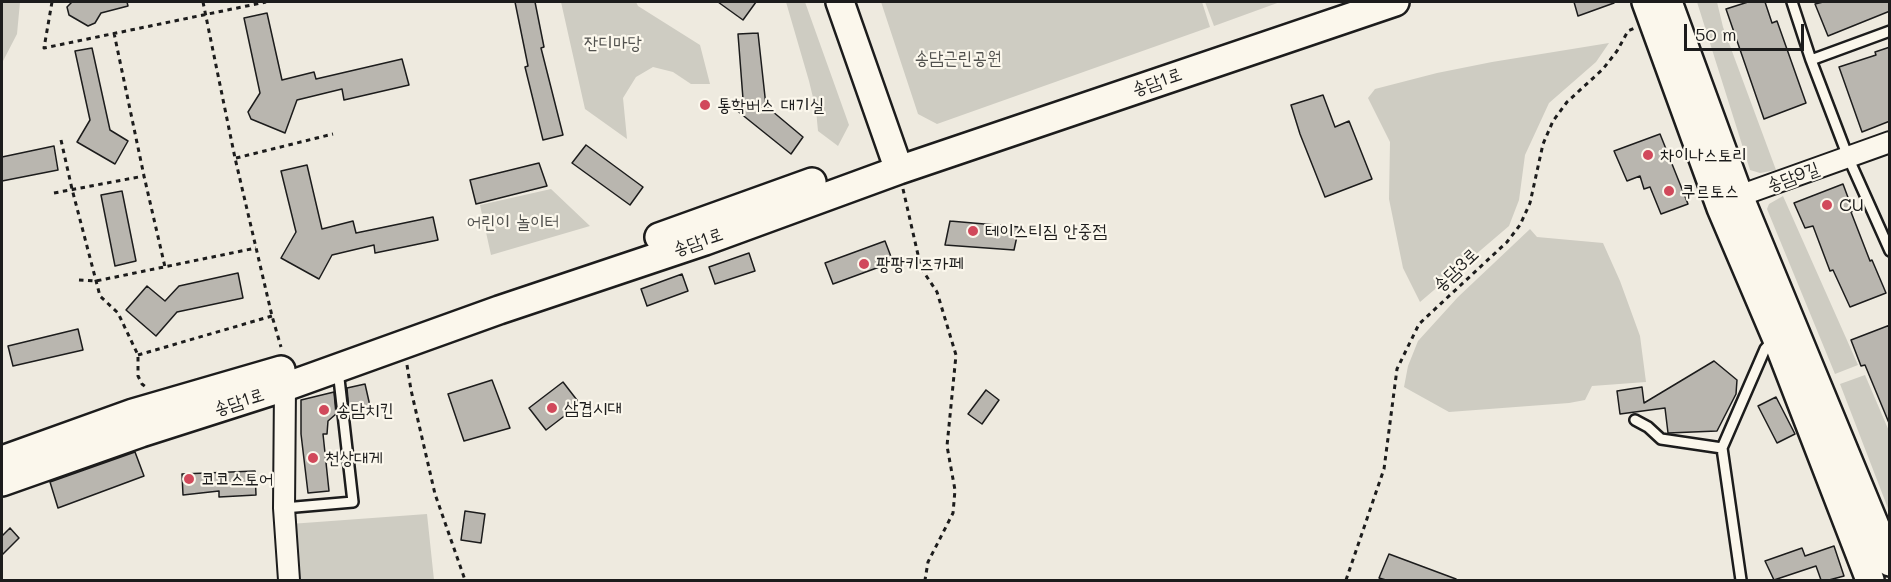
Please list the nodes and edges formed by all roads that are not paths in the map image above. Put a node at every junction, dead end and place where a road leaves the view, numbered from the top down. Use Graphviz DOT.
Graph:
graph roads {
  1 [pos="840,2"];
  2 [pos="859,2"];
  3 [pos="1338,2"];
  4 [pos="1395,2"];
  5 [pos="1792,2"];
  6 [pos="1656,8"];
  7 [pos="1890,31"];
  8 [pos="1811,60"];
  9 [pos="1890,142"];
  10 [pos="1848,157"];
  11 [pos="906,159"];
  12 [pos="1738,196"];
  13 [pos="1890,251"];
  14 [pos="1785,333"];
  15 [pos="338,368"];
  16 [pos="285,387"];
  17 [pos="1635,420"];
  18 [pos="1722,448"];
  19 [pos="2,460"];
  20 [pos="2,482"];
  21 [pos="284,508"];
  22 [pos="1890,562"];
  23 [pos="289,580"];
  24 [pos="1741,580"];
  25 [pos="1870,580"];
  1 -- 11 [label="main road"];
  2 -- 11 [label="main road"];
  3 -- 11 [label="main road, 송담1로"];
  4 -- 11 [label="main road, 송담1로"];
  5 -- 8 [label="lane"];
  6 -- 12 [label="main road"];
  6 -- 14 [label="main road"];
  7 -- 8 [label="lane"];
  8 -- 10 [label="lane"];
  9 -- 10 [label="street, 송담9길"];
  10 -- 12 [label="street, 송담9길"];
  10 -- 13 [label="lane"];
  11 -- 15 [label="main road, 송담1로"];
  11 -- 19 [label="main road, 송담1로"];
  12 -- 14 [label="main road"];
  14 -- 18 [label="lane"];
  14 -- 22 [label="main road"];
  14 -- 25 [label="main road"];
  15 -- 16 [label="main road, 송담1로"];
  15 -- 21 [label="lane"];
  16 -- 20 [label="main road, 송담1로"];
  16 -- 21 [label="street"];
  17 -- 18 [label="lane"];
  18 -- 24 [label="lane"];
  21 -- 23 [label="street"];
}
